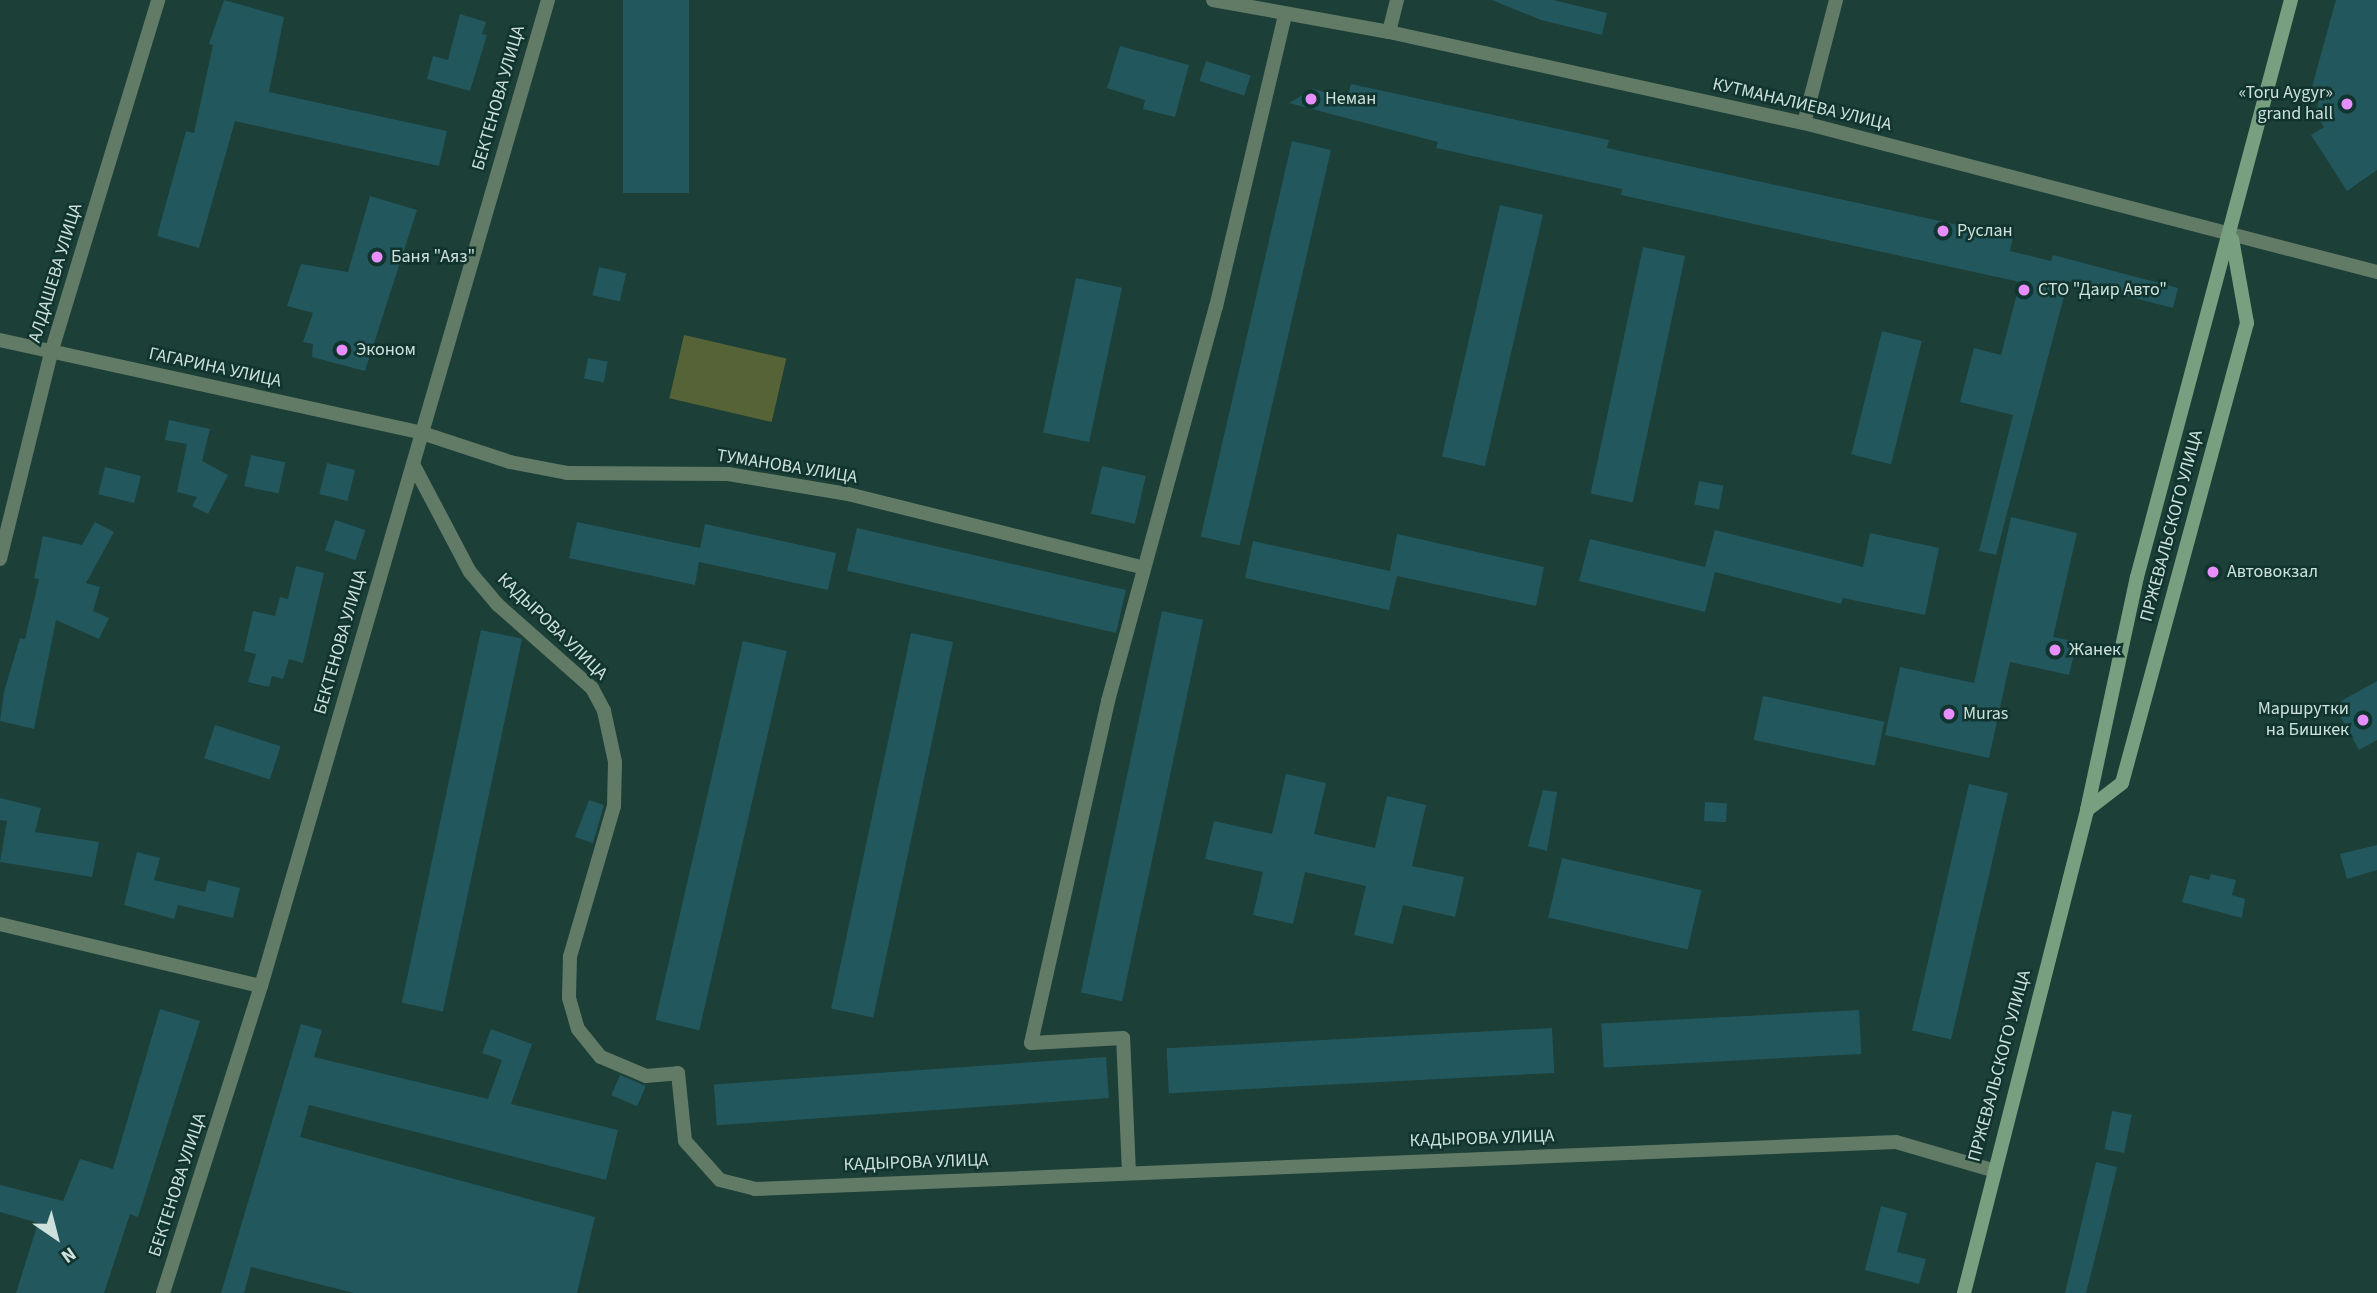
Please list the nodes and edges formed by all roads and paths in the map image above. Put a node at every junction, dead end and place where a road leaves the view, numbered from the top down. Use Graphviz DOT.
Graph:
graph roads {
  1 [pos="158,0"];
  2 [pos="548,0"];
  3 [pos="1213,0"];
  4 [pos="1397,0"];
  5 [pos="1836,0"];
  6 [pos="2291,0"];
  7 [pos="1285,14"];
  8 [pos="1389,32"];
  9 [pos="1804,123"];
  10 [pos="2232,234"];
  11 [pos="2377,272"];
  12 [pos="0,340"];
  13 [pos="51,353"];
  14 [pos="422,433"];
  15 [pos="413,464"];
  16 [pos="0,559"];
  17 [pos="1144,568"];
  18 [pos="2087,810"];
  19 [pos="0,924"];
  20 [pos="261,986"];
  21 [pos="1992,1170"];
  22 [pos="1129,1173"];
  23 [pos="163,1293"];
  24 [pos="1964,1293"];
  1 -- 13 [label="street, АЛДАШЕВА УЛИЦА"];
  2 -- 14 [label="street, БЕКТЕНОВА УЛИЦА"];
  3 -- 7 [label="street, КУТМАНАЛИЕВА УЛИЦА"];
  4 -- 8 [label="street"];
  5 -- 9 [label="street"];
  6 -- 10 [label="main road, ПРЖЕВАЛЬСКОГО УЛИЦА"];
  7 -- 8 [label="street, КУТМАНАЛИЕВА УЛИЦА"];
  7 -- 17 [label="street"];
  8 -- 9 [label="street, КУТМАНАЛИЕВА УЛИЦА"];
  9 -- 10 [label="street, КУТМАНАЛИЕВА УЛИЦА"];
  10 -- 11 [label="street, КУТМАНАЛИЕВА УЛИЦА"];
  10 -- 18 [label="main road, ПРЖЕВАЛЬСКОГО УЛИЦА"];
  10 -- 18 [label="main road, ПРЖЕВАЛЬСКОГО УЛИЦА"];
  12 -- 13 [label="street, ГАГАРИНА УЛИЦА"];
  13 -- 14 [label="street, ГАГАРИНА УЛИЦА"];
  13 -- 16 [label="street, АЛДАШЕВА УЛИЦА"];
  14 -- 15 [label="street, БЕКТЕНОВА УЛИЦА"];
  14 -- 17 [label="street, ТУМАНОВА УЛИЦА"];
  15 -- 20 [label="street, БЕКТЕНОВА УЛИЦА"];
  15 -- 22 [label="street, КАДЫРОВА УЛИЦА"];
  17 -- 22 [label="street"];
  18 -- 21 [label="main road, ПРЖЕВАЛЬСКОГО УЛИЦА"];
  19 -- 20 [label="street"];
  20 -- 23 [label="street, БЕКТЕНОВА УЛИЦА"];
  21 -- 22 [label="street, КАДЫРОВА УЛИЦА"];
  21 -- 24 [label="main road, ПРЖЕВАЛЬСКОГО УЛИЦА"];
}
